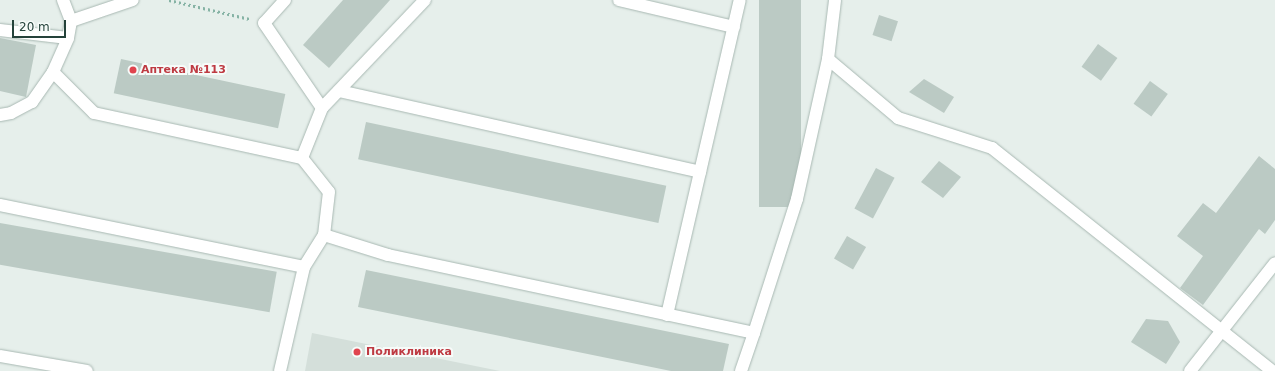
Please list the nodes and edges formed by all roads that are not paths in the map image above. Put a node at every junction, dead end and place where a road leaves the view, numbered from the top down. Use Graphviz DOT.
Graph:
graph roads {
  1 [pos="63,0"];
  2 [pos="133,0"];
  3 [pos="285,0"];
  4 [pos="426,0"];
  5 [pos="619,0"];
  6 [pos="740,0"];
  7 [pos="834,0"];
  8 [pos="71,21"];
  9 [pos="734,26"];
  10 [pos="0,30"];
  11 [pos="68,38"];
  12 [pos="828,59"];
  13 [pos="53,72"];
  14 [pos="339,90"];
  15 [pos="322,108"];
  16 [pos="0,115"];
  17 [pos="302,158"];
  18 [pos="700,172"];
  19 [pos="0,205"];
  20 [pos="324,235"];
  21 [pos="1275,263"];
  22 [pos="304,267"];
  23 [pos="667,315"];
  24 [pos="1221,332"];
  25 [pos="754,333"];
  26 [pos="0,356"];
  27 [pos="87,371"];
  28 [pos="280,371"];
  29 [pos="741,371"];
  30 [pos="1190,371"];
  31 [pos="1272,371"];
  1 -- 8 [label="street"];
  2 -- 8 [label="street"];
  3 -- 15 [label="street"];
  4 -- 14 [label="street"];
  5 -- 9 [label="street"];
  6 -- 9 [label="street"];
  7 -- 12 [label="street"];
  8 -- 11 [label="street"];
  9 -- 18 [label="street"];
  10 -- 11 [label="street"];
  11 -- 13 [label="street"];
  12 -- 24 [label="street"];
  12 -- 25 [label="street"];
  13 -- 16 [label="street"];
  13 -- 17 [label="street"];
  14 -- 15 [label="street"];
  14 -- 18 [label="street"];
  15 -- 17 [label="street"];
  17 -- 20 [label="street"];
  18 -- 23 [label="street"];
  19 -- 22 [label="street"];
  20 -- 22 [label="street"];
  20 -- 23 [label="street"];
  21 -- 24 [label="street"];
  22 -- 28 [label="street"];
  23 -- 25 [label="street"];
  24 -- 30 [label="street"];
  24 -- 31 [label="street"];
  25 -- 29 [label="street"];
  26 -- 27 [label="street"];
}
